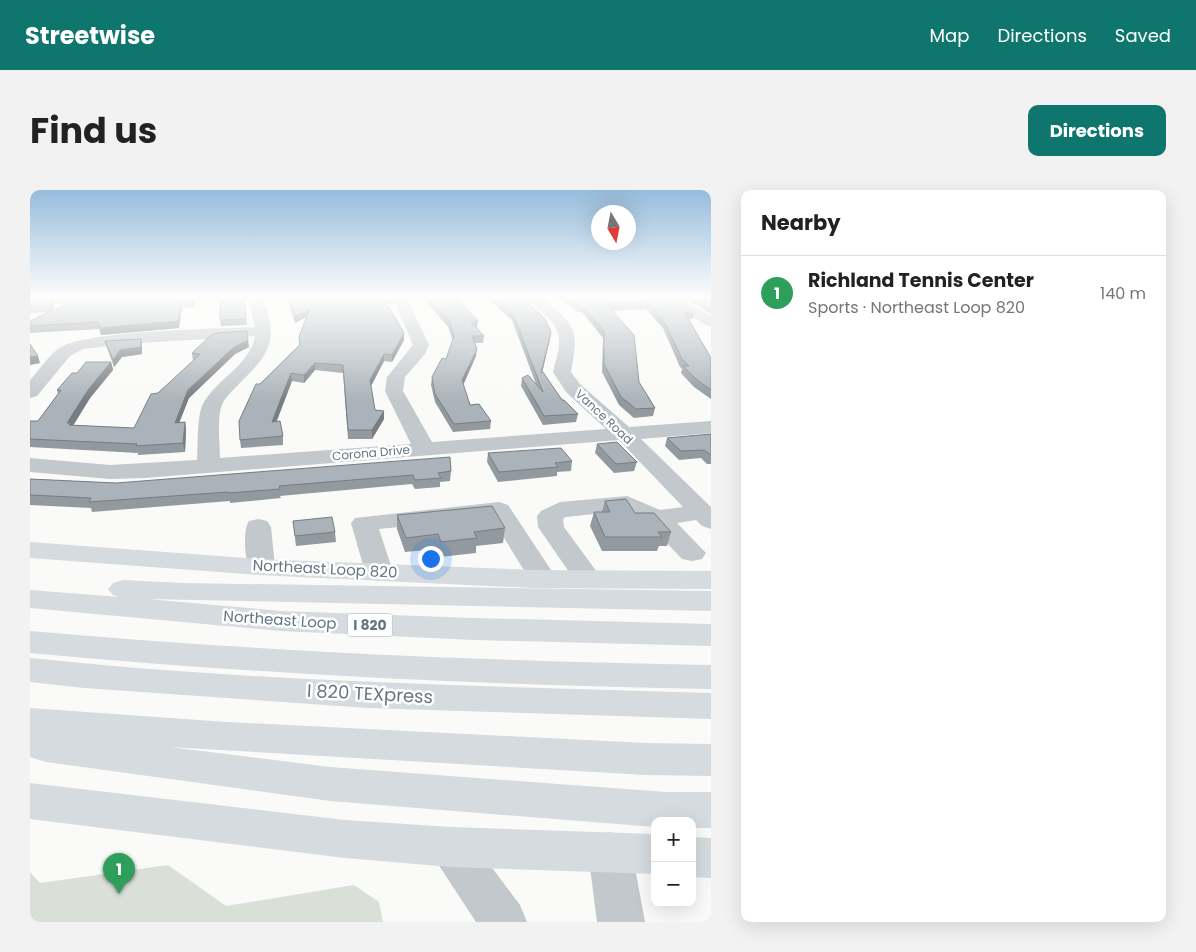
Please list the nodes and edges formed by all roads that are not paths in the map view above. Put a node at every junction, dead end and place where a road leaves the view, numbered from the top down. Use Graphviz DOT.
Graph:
graph roads {
  1 [pos="243,332"];
  2 [pos="263,332"];
  3 [pos="415,332"];
  4 [pos="566,332"];
  5 [pos="30,392"];
  6 [pos="711,426"];
  7 [pos="623,433"];
  8 [pos="425,449"];
  9 [pos="30,465"];
  10 [pos="208,466"];
  11 [pos="708,508"];
  12 [pos="657,518"];
  13 [pos="258,527"];
  14 [pos="30,550"];
  15 [pos="692,553"];
  16 [pos="261,567"];
  17 [pos="379,572"];
  18 [pos="543,579"];
  19 [pos="588,579"];
  20 [pos="711,580"];
  21 [pos="30,582"];
  22 [pos="30,599"];
  23 [pos="711,601"];
  24 [pos="711,635"];
  25 [pos="30,642"];
  26 [pos="30,670"];
  27 [pos="711,677"];
  28 [pos="711,706"];
  29 [pos="30,722"];
  30 [pos="30,741"];
  31 [pos="711,760"];
  32 [pos="30,801"];
  33 [pos="711,810"];
  34 [pos="451,847"];
  35 [pos="610,852"];
  36 [pos="651,854"];
  37 [pos="696,856"];
  38 [pos="711,858"];
  39 [pos="502,922"];
  40 [pos="621,922"];
  1 -- 5 [label="street"];
  2 -- 10 [label="street"];
  3 -- 8 [label="street"];
  4 -- 7 [label="street, Vance Road"];
  6 -- 7 [label="street, Corona Drive"];
  7 -- 8 [label="street, Corona Drive"];
  7 -- 11 [label="street, Vance Road"];
  8 -- 10 [label="street, Corona Drive"];
  9 -- 10 [label="street, Corona Drive"];
  11 -- 12 [label="street"];
  12 -- 15 [label="street"];
  12 -- 19 [label="street"];
  13 -- 16 [label="street"];
  14 -- 16 [label="main road, Northeast Loop 820"];
  16 -- 17 [label="main road, Northeast Loop 820"];
  17 -- 18 [label="main road, Northeast Loop 820"];
  17 -- 18 [label="street"];
  18 -- 19 [label="main road, Northeast Loop 820"];
  19 -- 20 [label="main road, Northeast Loop 820"];
  21 -- 23 [label="main road"];
  22 -- 24 [label="main road, Northeast Loop / I 820"];
  25 -- 27 [label="main road, I 820 TEXpress"];
  26 -- 28 [label="main road, I 820 TEXpress"];
  29 -- 31 [label="main road"];
  30 -- 33 [label="main road"];
  32 -- 34 [label="main road"];
  34 -- 35 [label="main road"];
  34 -- 39 [label="street"];
  35 -- 36 [label="main road"];
  35 -- 40 [label="street"];
  37 -- 38 [label="main road"];
}
